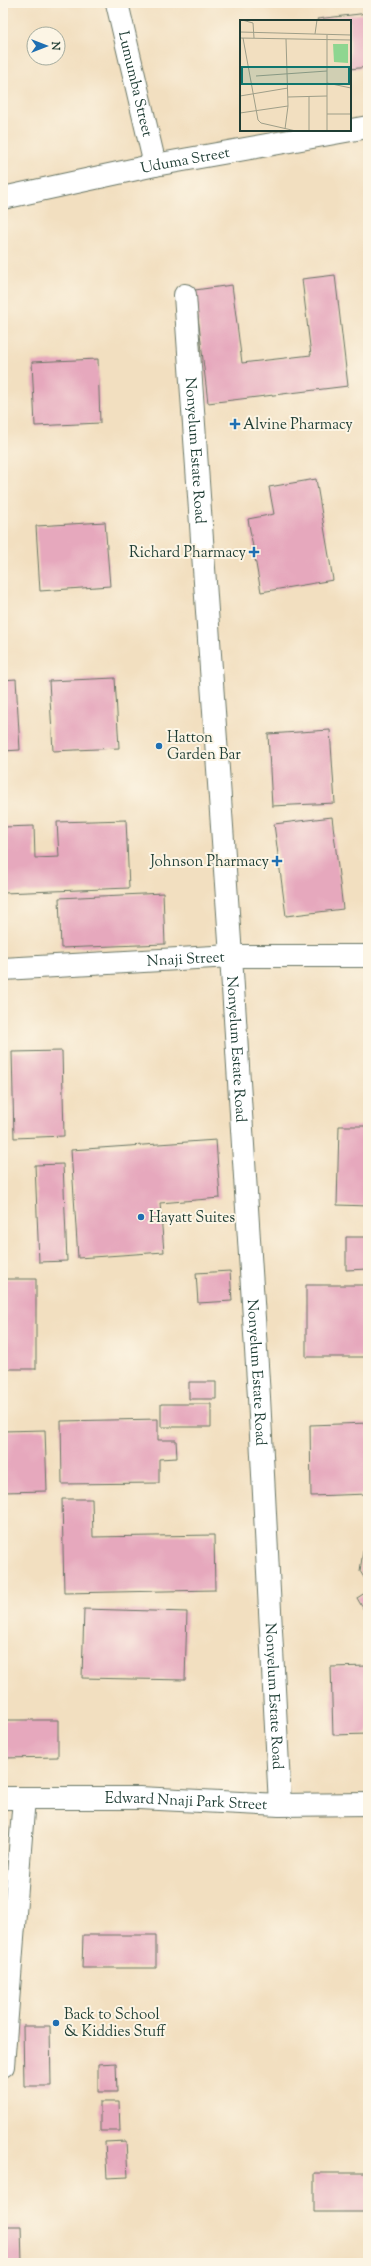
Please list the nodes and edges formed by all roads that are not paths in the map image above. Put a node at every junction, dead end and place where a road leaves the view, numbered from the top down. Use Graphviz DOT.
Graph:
graph roads {
  1 [pos="117,3"];
  2 [pos="368,127"];
  3 [pos="351,130"];
  4 [pos="346,131"];
  5 [pos="155,165"];
  6 [pos="3,198"];
  7 [pos="185,295"];
  8 [pos="231,956"];
  9 [pos="368,956"];
  10 [pos="3,969"];
  11 [pos="14,1798"];
  12 [pos="368,1804"];
  13 [pos="280,1805"];
  14 [pos="3,2066"];
  1 -- 5 [label="street, Lumumba Street"];
  2 -- 3 [label="street, Uduma Street"];
  4 -- 5 [label="street, Uduma Street"];
  5 -- 6 [label="street, Uduma Street"];
  7 -- 8 [label="street, Nonyelum Estate Road"];
  8 -- 9 [label="street, Nnaji Street"];
  8 -- 10 [label="street, Nnaji Street"];
  8 -- 13 [label="street, Nonyelum Estate Road"];
  11 -- 13 [label="street, Edward Nnaji Park Street"];
  11 -- 14 [label="street"];
  12 -- 13 [label="street, Edward Nnaji Park Street"];
}
